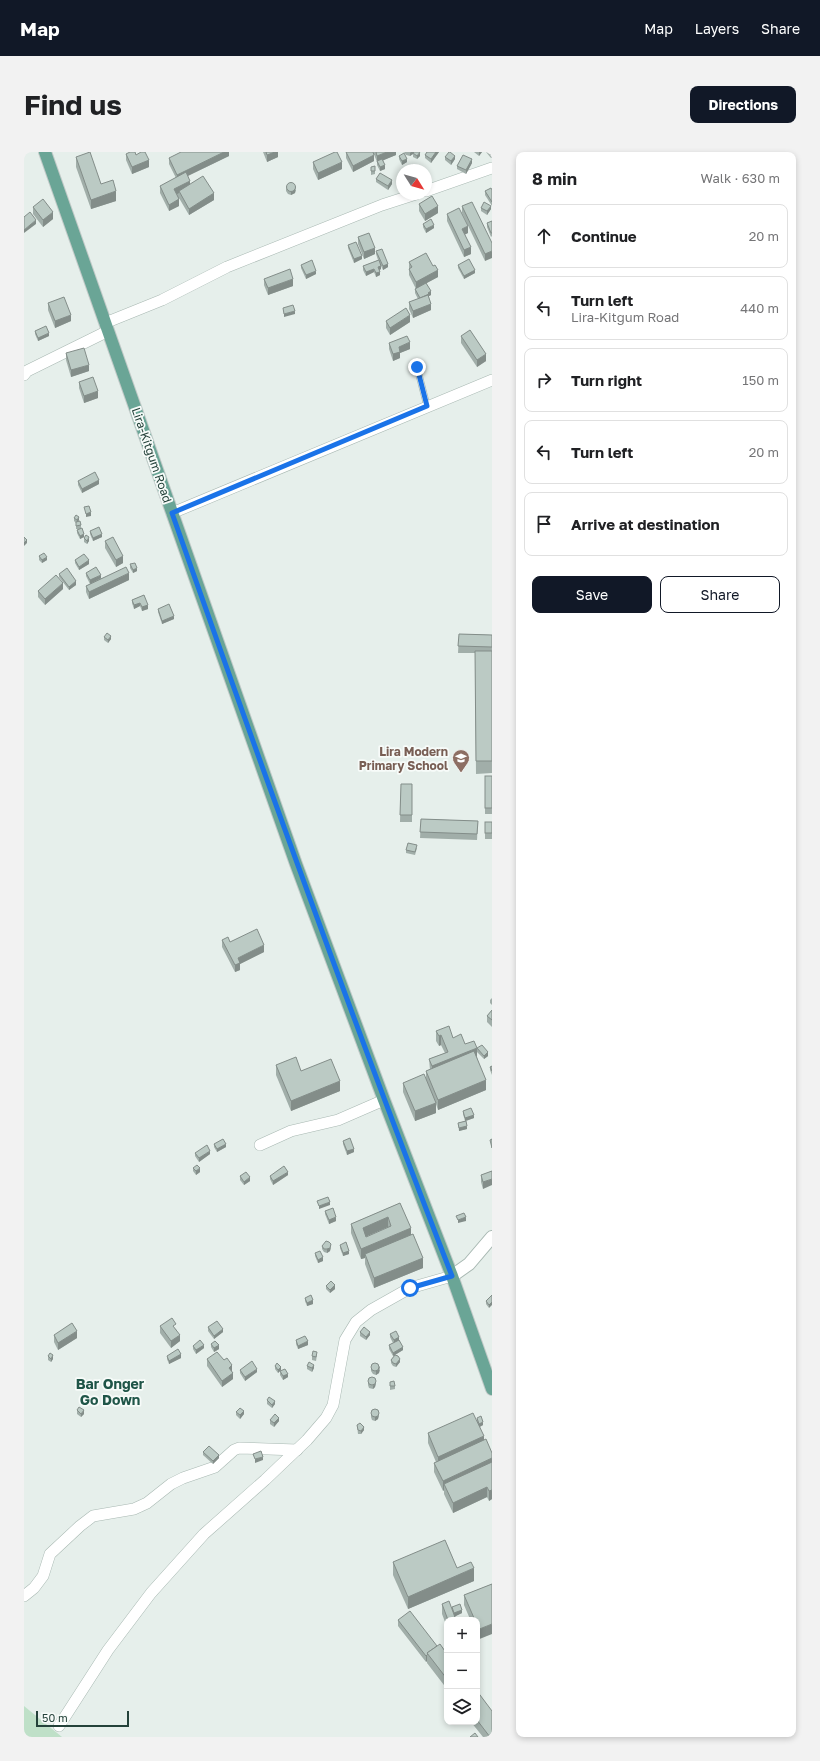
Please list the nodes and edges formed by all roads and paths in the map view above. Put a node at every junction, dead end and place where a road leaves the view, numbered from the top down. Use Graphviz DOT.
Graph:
graph roads {
  1 [pos="44,152"];
  2 [pos="492,168"];
  3 [pos="432,189"];
  4 [pos="397,200"];
  5 [pos="107,327"];
  6 [pos="417,367"];
  7 [pos="24,375"];
  8 [pos="492,380"];
  9 [pos="427,406"];
  10 [pos="172,513"];
  11 [pos="384,1100"];
  12 [pos="260,1146"];
  13 [pos="492,1237"];
  14 [pos="452,1276"];
  15 [pos="492,1389"];
  16 [pos="296,1450"];
  17 [pos="24,1596"];
  18 [pos="59,1726"];
  1 -- 5 [label="main road, Lira-Kitgum Road"];
  2 -- 3 [label="street"];
  4 -- 5 [label="street"];
  5 -- 7 [label="street"];
  5 -- 10 [label="main road, Lira-Kitgum Road"];
  6 -- 9 [label="lane"];
  8 -- 9 [label="street"];
  9 -- 10 [label="street"];
  10 -- 11 [label="main road, Lira-Kitgum Road"];
  11 -- 12 [label="street"];
  11 -- 14 [label="main road, Lira-Kitgum Road"];
  13 -- 14 [label="street"];
  14 -- 15 [label="main road, Lira-Kitgum Road"];
  14 -- 16 [label="street"];
  16 -- 17 [label="street"];
  16 -- 18 [label="street"];
}
